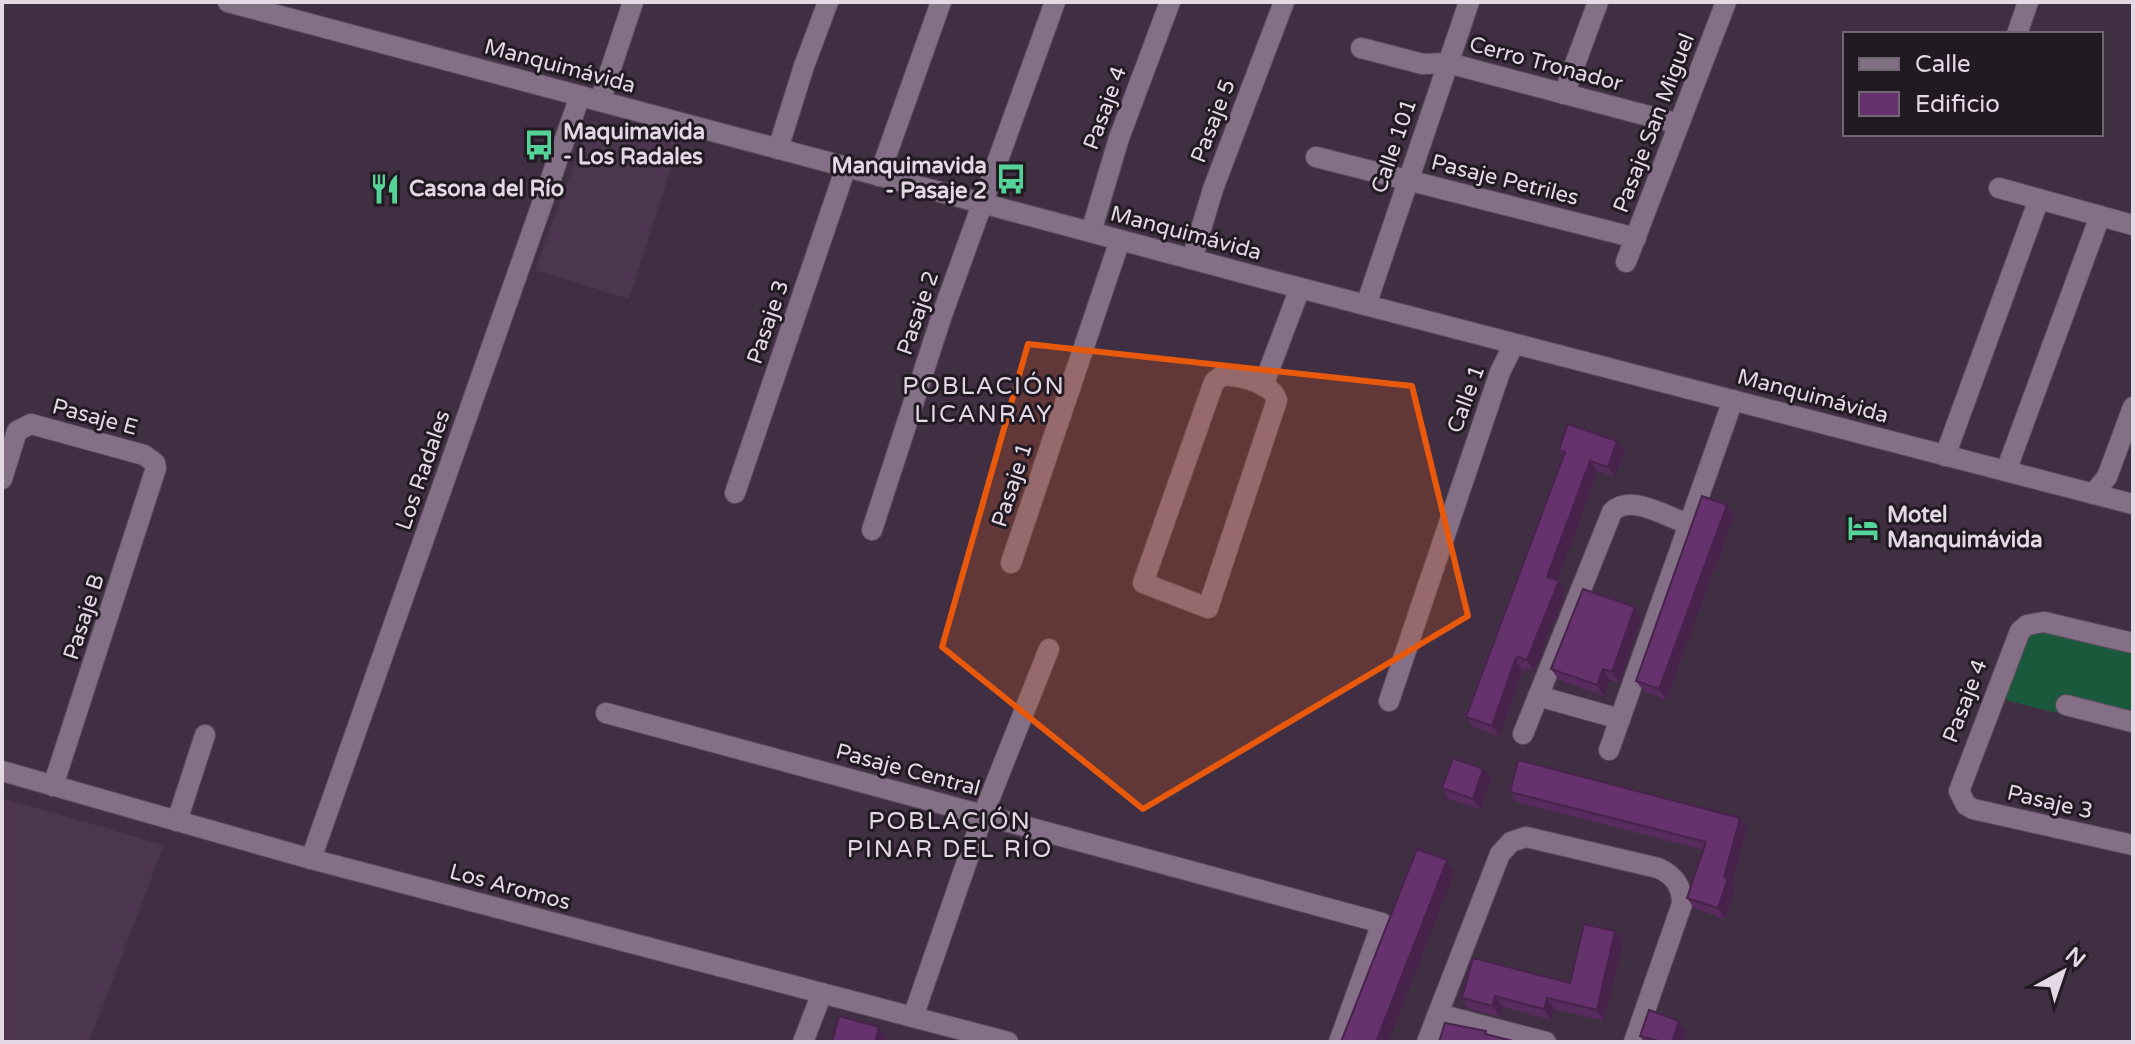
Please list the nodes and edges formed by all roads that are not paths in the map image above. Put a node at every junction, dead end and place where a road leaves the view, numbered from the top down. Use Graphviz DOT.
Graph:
graph roads {
  1 [pos="228,2"];
  2 [pos="633,2"];
  3 [pos="828,2"];
  4 [pos="941,2"];
  5 [pos="1055,2"];
  6 [pos="1170,2"];
  7 [pos="1284,2"];
  8 [pos="1469,2"];
  9 [pos="1598,2"];
  10 [pos="1726,2"];
  11 [pos="2028,2"];
  12 [pos="2018,32"];
  13 [pos="1361,48"];
  14 [pos="1448,63"];
  15 [pos="1564,94"];
  16 [pos="590,99"];
  17 [pos="1679,124"];
  18 [pos="778,149"];
  19 [pos="1316,157"];
  20 [pos="846,167"];
  21 [pos="879,176"];
  22 [pos="1407,179"];
  23 [pos="1999,188"];
  24 [pos="2039,199"];
  25 [pos="981,203"];
  26 [pos="2100,216"];
  27 [pos="2133,225"];
  28 [pos="1091,232"];
  29 [pos="1636,238"];
  30 [pos="1120,240"];
  31 [pos="1192,259"];
  32 [pos="1626,262"];
  33 [pos="1300,288"];
  34 [pos="1366,305"];
  35 [pos="1514,344"];
  36 [pos="1263,386"];
  37 [pos="1733,400"];
  38 [pos="2133,407"];
  39 [pos="1945,456"];
  40 [pos="2123,462"];
  41 [pos="155,463"];
  42 [pos="2006,471"];
  43 [pos="2,479"];
  44 [pos="735,493"];
  45 [pos="2093,494"];
  46 [pos="2133,504"];
  47 [pos="1688,524"];
  48 [pos="872,530"];
  49 [pos="1011,563"];
  50 [pos="2133,643"];
  51 [pos="1049,649"];
  52 [pos="1538,696"];
  53 [pos="1389,701"];
  54 [pos="2066,705"];
  55 [pos="606,713"];
  56 [pos="1620,719"];
  57 [pos="2133,722"];
  58 [pos="1523,734"];
  59 [pos="205,735"];
  60 [pos="1609,750"];
  61 [pos="2,771"];
  62 [pos="53,786"];
  63 [pos="1961,798"];
  64 [pos="983,815"];
  65 [pos="177,821"];
  66 [pos="2133,845"];
  67 [pos="311,859"];
  68 [pos="822,993"];
  69 [pos="1438,1014"];
  70 [pos="913,1017"];
  71 [pos="803,1042"];
  72 [pos="1008,1042"];
  73 [pos="1339,1042"];
  74 [pos="1427,1042"];
  75 [pos="1546,1042"];
  76 [pos="1634,1042"];
  1 -- 16 [label="street, Manquimávida"];
  2 -- 16 [label="street, Los Radales"];
  3 -- 18 [label="street"];
  4 -- 21 [label="street"];
  5 -- 25 [label="street"];
  6 -- 28 [label="street, Pasaje 4"];
  7 -- 31 [label="street, Pasaje 5"];
  8 -- 14 [label="street, Calle 101"];
  9 -- 15 [label="street"];
  10 -- 17 [label="street, Pasaje San Miguel"];
  11 -- 12 [label="street"];
  13 -- 14 [label="street, Cerro Tronador"];
  14 -- 15 [label="street, Cerro Tronador"];
  14 -- 22 [label="street, Calle 101"];
  15 -- 17 [label="street, Cerro Tronador"];
  16 -- 18 [label="street, Manquimávida"];
  16 -- 67 [label="street, Los Radales"];
  17 -- 29 [label="street, Pasaje San Miguel"];
  18 -- 20 [label="street, Manquimávida"];
  19 -- 22 [label="street, Pasaje Petriles"];
  20 -- 21 [label="street, Manquimávida"];
  20 -- 44 [label="street, Pasaje 3"];
  21 -- 25 [label="street, Manquimávida"];
  22 -- 29 [label="street, Pasaje Petriles"];
  22 -- 34 [label="street, Calle 101"];
  23 -- 24 [label="street"];
  24 -- 26 [label="street"];
  24 -- 39 [label="street"];
  25 -- 28 [label="street, Manquimávida"];
  25 -- 48 [label="street, Pasaje 2"];
  26 -- 27 [label="street"];
  26 -- 42 [label="street"];
  28 -- 30 [label="street, Manquimávida"];
  29 -- 32 [label="street, Pasaje San Miguel"];
  30 -- 31 [label="street, Manquimávida"];
  30 -- 49 [label="street, Pasaje 1"];
  31 -- 33 [label="street, Manquimávida"];
  33 -- 34 [label="street, Manquimávida"];
  33 -- 36 [label="street"];
  34 -- 35 [label="street, Manquimávida"];
  35 -- 37 [label="street, Manquimávida"];
  35 -- 53 [label="street, Calle 1"];
  36 -- 36 [label="street"];
  37 -- 39 [label="street, Manquimávida"];
  37 -- 47 [label="street"];
  38 -- 40 [label="street"];
  39 -- 42 [label="street, Manquimávida"];
  40 -- 45 [label="street"];
  41 -- 43 [label="street, Pasaje E"];
  41 -- 62 [label="street, Pasaje B"];
  42 -- 45 [label="street, Manquimávida"];
  45 -- 46 [label="street, Manquimávida"];
  47 -- 52 [label="street"];
  47 -- 56 [label="street"];
  50 -- 63 [label="street, Pasaje 4"];
  51 -- 64 [label="street"];
  52 -- 56 [label="street"];
  52 -- 58 [label="street"];
  54 -- 57 [label="street"];
  55 -- 64 [label="street, Pasaje Central"];
  56 -- 60 [label="street"];
  59 -- 65 [label="street"];
  61 -- 62 [label="street, Los Aromos"];
  62 -- 65 [label="street, Los Aromos"];
  63 -- 66 [label="street, Pasaje 3"];
  64 -- 70 [label="street"];
  64 -- 73 [label="street, Pasaje Central"];
  65 -- 67 [label="street, Los Aromos"];
  67 -- 68 [label="street, Los Aromos"];
  68 -- 70 [label="street, Los Aromos"];
  68 -- 71 [label="street"];
  69 -- 74 [label="street"];
  69 -- 75 [label="street"];
  69 -- 76 [label="street"];
  70 -- 72 [label="street, Los Aromos"];
}
